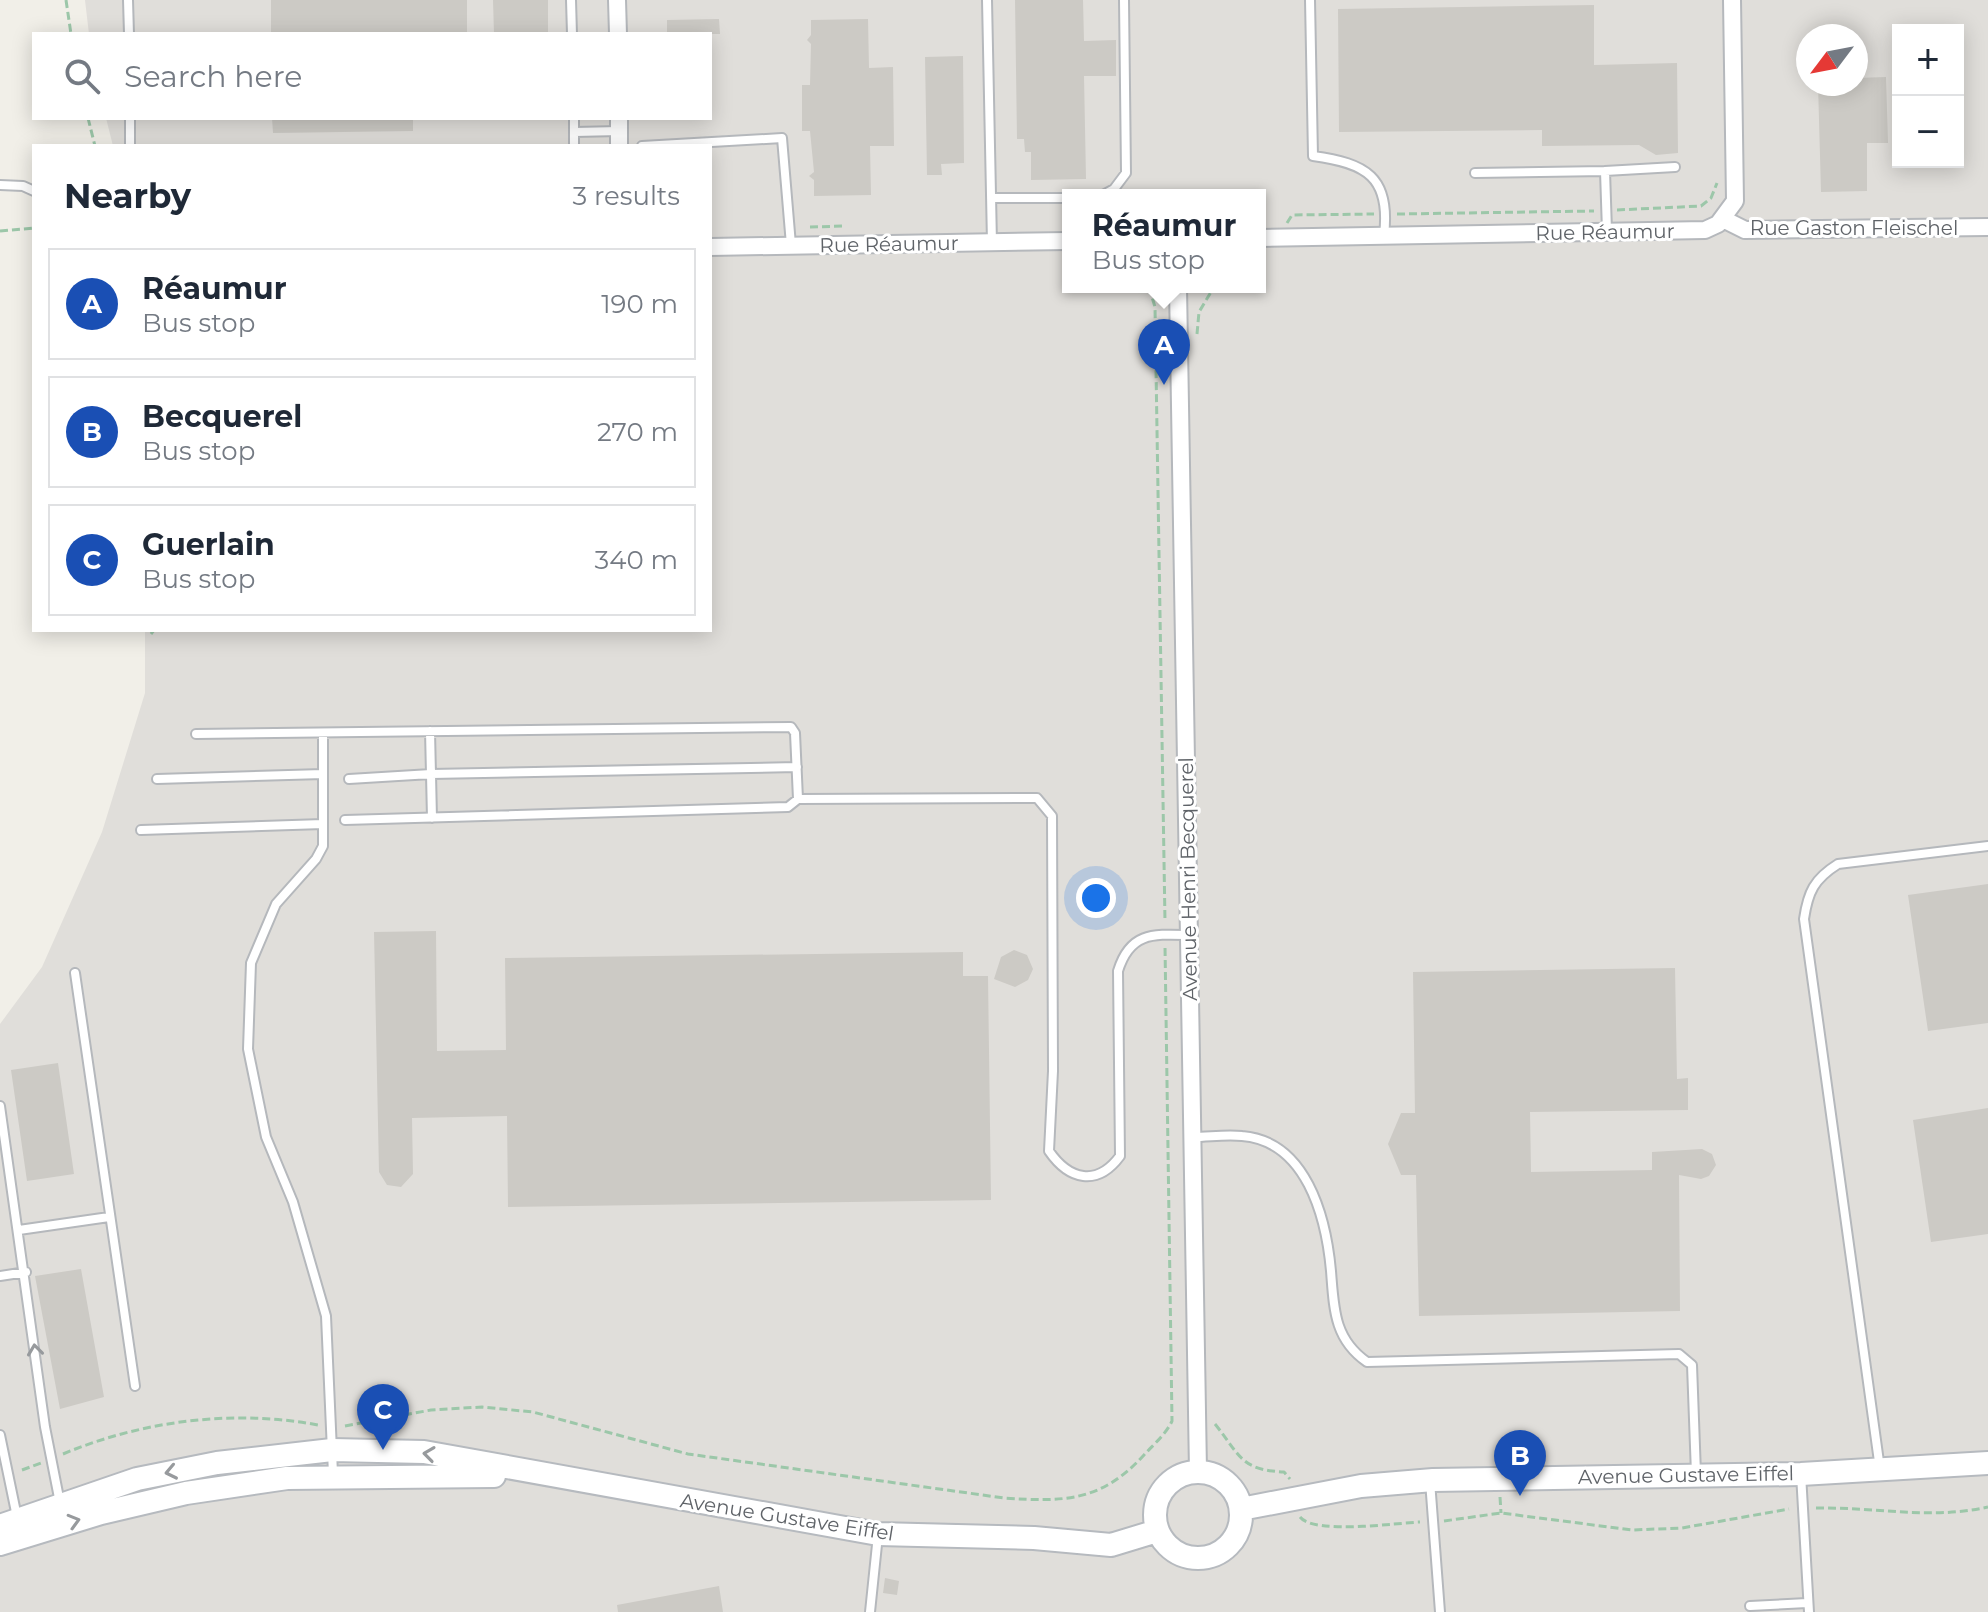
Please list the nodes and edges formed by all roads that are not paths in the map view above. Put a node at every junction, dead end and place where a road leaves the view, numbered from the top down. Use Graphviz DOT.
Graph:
graph roads {
  1 [pos="128,0"];
  2 [pos="571,0"];
  3 [pos="617,0"];
  4 [pos="987,0"];
  5 [pos="1124,0"];
  6 [pos="1310,0"];
  7 [pos="1732,0"];
  8 [pos="129,32"];
  9 [pos="572,32"];
  10 [pos="618,32"];
  11 [pos="130,120"];
  12 [pos="574,120"];
  13 [pos="574,132"];
  14 [pos="619,132"];
  15 [pos="130,144"];
  16 [pos="574,144"];
  17 [pos="677,144"];
  18 [pos="1675,167"];
  19 [pos="1605,171"];
  20 [pos="1475,173"];
  21 [pos="0,185"];
  22 [pos="1114,189"];
  23 [pos="32,190"];
  24 [pos="991,198"];
  25 [pos="1062,198"];
  26 [pos="1723,219"];
  27 [pos="1988,227"];
  28 [pos="1607,232"];
  29 [pos="1384,236"];
  30 [pos="1266,238"];
  31 [pos="1062,241"];
  32 [pos="992,243"];
  33 [pos="792,246"];
  34 [pos="712,247"];
  35 [pos="1178,293"];
  36 [pos="430,731"];
  37 [pos="323,733"];
  38 [pos="196,734"];
  39 [pos="797,767"];
  40 [pos="323,774"];
  41 [pos="431,774"];
  42 [pos="157,779"];
  43 [pos="349,779"];
  44 [pos="798,799"];
  45 [pos="432,818"];
  46 [pos="345,820"];
  47 [pos="323,824"];
  48 [pos="141,830"];
  49 [pos="1988,846"];
  50 [pos="1189,935"];
  51 [pos="75,973"];
  52 [pos="0,1106"];
  53 [pos="1193,1137"];
  54 [pos="109,1217"];
  55 [pos="19,1230"];
  56 [pos="26,1272"];
  57 [pos="0,1276"];
  58 [pos="135,1386"];
  59 [pos="0,1435"];
  60 [pos="332,1454"];
  61 [pos="1988,1463"];
  62 [pos="1880,1469"];
  63 [pos="1198,1471"];
  64 [pos="1801,1474"];
  65 [pos="1696,1475"];
  66 [pos="1430,1481"];
  67 [pos="60,1504"];
  68 [pos="1241,1509"];
  69 [pos="9,1522"];
  70 [pos="1157,1531"];
  71 [pos="878,1534"];
  72 [pos="0,1544"];
  73 [pos="1750,1606"];
  74 [pos="1808,1607"];
  75 [pos="870,1612"];
  76 [pos="1440,1612"];
  1 -- 8 [label="lane"];
  2 -- 9 [label="lane"];
  3 -- 10 [label="street"];
  4 -- 24 [label="lane"];
  5 -- 22 [label="lane"];
  6 -- 29 [label="lane"];
  7 -- 26 [label="street"];
  11 -- 15 [label="lane"];
  12 -- 13 [label="lane"];
  13 -- 14 [label="lane"];
  13 -- 16 [label="lane"];
  17 -- 33 [label="lane"];
  18 -- 19 [label="lane"];
  19 -- 20 [label="lane"];
  19 -- 28 [label="lane"];
  21 -- 23 [label="lane"];
  24 -- 25 [label="lane"];
  24 -- 32 [label="lane"];
  26 -- 27 [label="street, Rue Gaston Fleischel"];
  26 -- 28 [label="street, Rue Réaumur"];
  28 -- 29 [label="street, Rue Réaumur"];
  29 -- 30 [label="street, Rue Réaumur"];
  31 -- 32 [label="street, Rue Réaumur"];
  32 -- 33 [label="street, Rue Réaumur"];
  33 -- 34 [label="street, Rue Réaumur"];
  35 -- 50 [label="street, Avenue Henri Becquerel"];
  36 -- 37 [label="lane"];
  36 -- 39 [label="lane"];
  36 -- 41 [label="lane"];
  37 -- 38 [label="lane"];
  37 -- 40 [label="lane"];
  39 -- 41 [label="lane"];
  39 -- 44 [label="lane"];
  40 -- 42 [label="lane"];
  40 -- 47 [label="lane"];
  41 -- 43 [label="lane"];
  41 -- 45 [label="lane"];
  44 -- 45 [label="lane"];
  44 -- 50 [label="lane"];
  45 -- 46 [label="lane"];
  47 -- 48 [label="lane"];
  47 -- 60 [label="lane"];
  49 -- 62 [label="lane"];
  50 -- 53 [label="street, Avenue Henri Becquerel"];
  51 -- 54 [label="lane"];
  52 -- 55 [label="lane"];
  53 -- 63 [label="street, Avenue Henri Becquerel"];
  53 -- 65 [label="lane"];
  54 -- 55 [label="lane"];
  54 -- 58 [label="lane"];
  55 -- 56 [label="lane"];
  56 -- 57 [label="lane"];
  67 -- 56 [label="lane, one-way"];
  59 -- 69 [label="lane"];
  60 -- 67 [label="street, Avenue Gustave Eiffel, one-way"];
  60 -- 71 [label="street, Avenue Gustave Eiffel"];
  72 -- 60 [label="street, Avenue Gustave Eiffel, one-way"];
  61 -- 62 [label="street, Avenue Gustave Eiffel"];
  62 -- 64 [label="street, Avenue Gustave Eiffel"];
  63 -- 68 [label="street"];
  63 -- 70 [label="street"];
  64 -- 65 [label="street, Avenue Gustave Eiffel"];
  64 -- 74 [label="lane"];
  65 -- 66 [label="street, Avenue Gustave Eiffel"];
  66 -- 68 [label="street, Avenue Gustave Eiffel"];
  66 -- 76 [label="lane"];
  67 -- 69 [label="street, Avenue Gustave Eiffel"];
  68 -- 70 [label="street"];
  70 -- 71 [label="street, Avenue Gustave Eiffel"];
  71 -- 75 [label="lane"];
  73 -- 74 [label="lane"];
}
